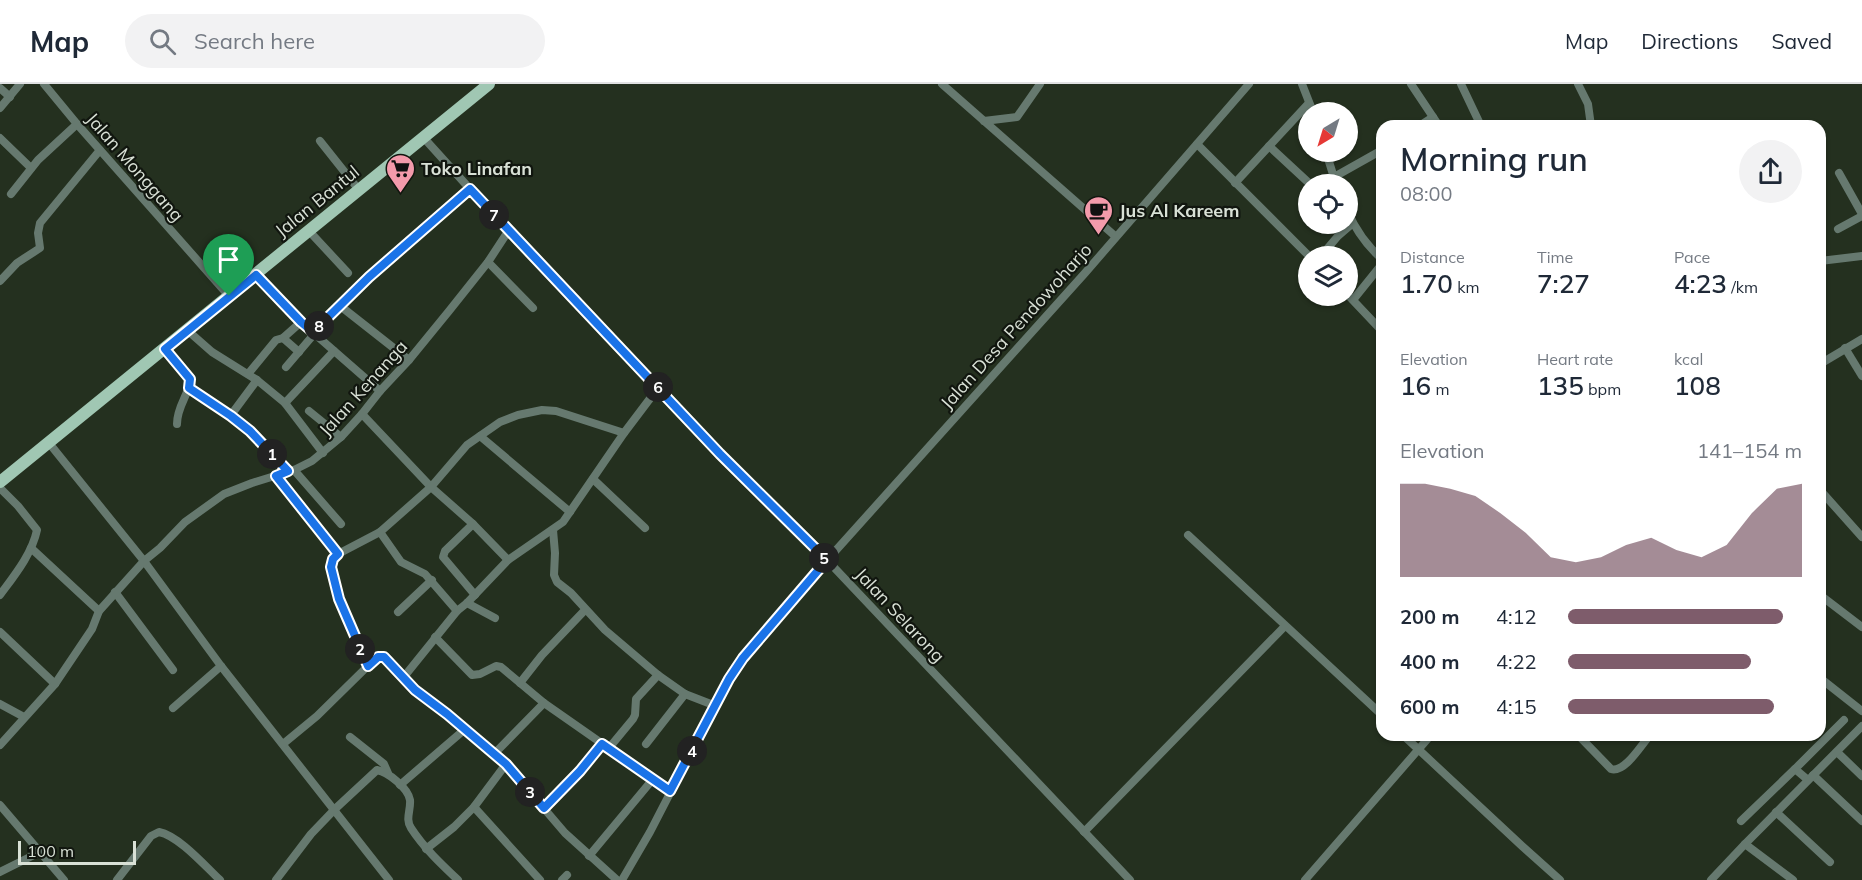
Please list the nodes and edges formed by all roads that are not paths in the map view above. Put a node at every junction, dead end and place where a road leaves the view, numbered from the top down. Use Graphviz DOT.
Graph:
graph roads {
  1 [pos="20,84"];
  2 [pos="44,84"];
  3 [pos="489,84"];
  4 [pos="1040,84"];
  5 [pos="1249,84"];
  6 [pos="1302,84"];
  7 [pos="1411,84"];
  8 [pos="1461,84"];
  9 [pos="1578,84"];
  10 [pos="947,86"];
  11 [pos="0,88"];
  12 [pos="10,97"];
  13 [pos="1309,102"];
  14 [pos="0,108"];
  15 [pos="1298,115"];
  16 [pos="1433,117"];
  17 [pos="1428,120"];
  18 [pos="1435,120"];
  19 [pos="1477,120"];
  20 [pos="1590,120"];
  21 [pos="984,121"];
  22 [pos="77,124"];
  23 [pos="423,137"];
  24 [pos="0,138"];
  25 [pos="320,141"];
  26 [pos="1197,144"];
  27 [pos="1269,146"];
  28 [pos="100,150"];
  29 [pos="1376,154"];
  30 [pos="31,168"];
  31 [pos="1839,173"];
  32 [pos="1299,174"];
  33 [pos="1346,174"];
  34 [pos="1235,183"];
  35 [pos="470,189"];
  36 [pos="359,190"];
  37 [pos="11,194"];
  38 [pos="1862,215"];
  39 [pos="1838,229"];
  40 [pos="309,231"];
  41 [pos="509,231"];
  42 [pos="1358,231"];
  43 [pos="1340,234"];
  44 [pos="1115,236"];
  45 [pos="1299,246"];
  46 [pos="1330,246"];
  47 [pos="1376,253"];
  48 [pos="1862,256"];
  49 [pos="1826,260"];
  50 [pos="488,262"];
  51 [pos="1376,264"];
  52 [pos="348,273"];
  53 [pos="256,275"];
  54 [pos="0,281"];
  55 [pos="1358,287"];
  56 [pos="229,296"];
  57 [pos="339,305"];
  58 [pos="1358,306"];
  59 [pos="533,308"];
  60 [pos="301,322"];
  61 [pos="1376,325"];
  62 [pos="187,330"];
  63 [pos="314,332"];
  64 [pos="283,338"];
  65 [pos="1862,339"];
  66 [pos="1845,348"];
  67 [pos="165,349"];
  68 [pos="333,351"];
  69 [pos="299,352"];
  70 [pos="409,360"];
  71 [pos="1826,360"];
  72 [pos="286,367"];
  73 [pos="248,374"];
  74 [pos="1862,376"];
  75 [pos="257,380"];
  76 [pos="189,388"];
  77 [pos="658,388"];
  78 [pos="380,391"];
  79 [pos="285,403"];
  80 [pos="309,411"];
  81 [pos="362,414"];
  82 [pos="231,416"];
  83 [pos="177,424"];
  84 [pos="624,433"];
  85 [pos="480,436"];
  86 [pos="341,437"];
  87 [pos="51,446"];
  88 [pos="324,453"];
  89 [pos="291,471"];
  90 [pos="276,476"];
  91 [pos="593,479"];
  92 [pos="0,482"];
  93 [pos="431,487"];
  94 [pos="0,488"];
  95 [pos="1826,497"];
  96 [pos="570,512"];
  97 [pos="341,524"];
  98 [pos="473,524"];
  99 [pos="645,528"];
  100 [pos="553,530"];
  101 [pos="380,532"];
  102 [pos="1188,535"];
  103 [pos="1862,537"];
  104 [pos="31,548"];
  105 [pos="338,554"];
  106 [pos="508,560"];
  107 [pos="827,560"];
  108 [pos="144,561"];
  109 [pos="432,580"];
  110 [pos="115,592"];
  111 [pos="0,595"];
  112 [pos="475,595"];
  113 [pos="1826,600"];
  114 [pos="467,603"];
  115 [pos="457,610"];
  116 [pos="585,610"];
  117 [pos="99,611"];
  118 [pos="398,612"];
  119 [pos="495,618"];
  120 [pos="1285,626"];
  121 [pos="1862,627"];
  122 [pos="0,632"];
  123 [pos="435,637"];
  124 [pos="222,666"];
  125 [pos="368,666"];
  126 [pos="173,670"];
  127 [pos="658,675"];
  128 [pos="403,678"];
  129 [pos="519,683"];
  130 [pos="1826,683"];
  131 [pos="55,684"];
  132 [pos="685,694"];
  133 [pos="544,703"];
  134 [pos="0,704"];
  135 [pos="716,706"];
  136 [pos="173,708"];
  137 [pos="1376,709"];
  138 [pos="1862,711"];
  139 [pos="24,717"];
  140 [pos="1844,720"];
  141 [pos="1861,729"];
  142 [pos="464,730"];
  143 [pos="350,738"];
  144 [pos="1826,738"];
  145 [pos="1410,741"];
  146 [pos="1425,741"];
  147 [pos="1584,741"];
  148 [pos="1642,741"];
  149 [pos="1823,741"];
  150 [pos="283,744"];
  151 [pos="646,744"];
  152 [pos="0,745"];
  153 [pos="605,746"];
  154 [pos="1418,748"];
  155 [pos="1837,752"];
  156 [pos="494,753"];
  157 [pos="506,764"];
  158 [pos="1796,769"];
  159 [pos="388,773"];
  160 [pos="1862,776"];
  161 [pos="1810,778"];
  162 [pos="652,779"];
  163 [pos="400,785"];
  164 [pos="670,791"];
  165 [pos="474,807"];
  166 [pos="1,808"];
  167 [pos="544,808"];
  168 [pos="335,809"];
  169 [pos="1776,812"];
  170 [pos="1741,821"];
  171 [pos="1862,821"];
  172 [pos="1084,832"];
  173 [pos="1745,844"];
  174 [pos="426,849"];
  175 [pos="40,852"];
  176 [pos="589,856"];
  177 [pos="1830,862"];
  178 [pos="0,872"];
  179 [pos="217,879"];
  180 [pos="63,880"];
  181 [pos="117,880"];
  182 [pos="276,880"];
  183 [pos="389,880"];
  184 [pos="459,880"];
  185 [pos="540,880"];
  186 [pos="620,880"];
  187 [pos="1130,880"];
  188 [pos="1305,880"];
  189 [pos="1560,880"];
  190 [pos="1711,880"];
  191 [pos="1793,880"];
  1 -- 12 [label="street"];
  2 -- 22 [label="street, Jalan Monggang"];
  3 -- 23 [label="main road, Jalan Bantul"];
  4 -- 21 [label="street"];
  5 -- 26 [label="street, Jalan Desa Pendowoharjo"];
  6 -- 13 [label="street"];
  7 -- 16 [label="street"];
  8 -- 19 [label="street"];
  9 -- 20 [label="street"];
  10 -- 21 [label="street"];
  11 -- 12 [label="street"];
  12 -- 14 [label="street"];
  15 -- 27 [label="street"];
  16 -- 17 [label="street"];
  16 -- 18 [label="street"];
  21 -- 44 [label="street"];
  22 -- 28 [label="street, Jalan Monggang"];
  22 -- 30 [label="street"];
  23 -- 35 [label="street, Jalan Selarong"];
  23 -- 36 [label="main road, Jalan Bantul"];
  24 -- 30 [label="street"];
  25 -- 36 [label="street"];
  26 -- 34 [label="street"];
  26 -- 44 [label="street, Jalan Desa Pendowoharjo"];
  27 -- 32 [label="street"];
  27 -- 34 [label="street"];
  28 -- 54 [label="street"];
  28 -- 56 [label="street, Jalan Monggang"];
  29 -- 33 [label="street"];
  30 -- 37 [label="street"];
  31 -- 38 [label="street"];
  34 -- 45 [label="street"];
  35 -- 41 [label="street, Jalan Selarong"];
  35 -- 57 [label="street"];
  36 -- 40 [label="main road, Jalan Bantul"];
  38 -- 39 [label="street"];
  40 -- 52 [label="street"];
  40 -- 53 [label="main road, Jalan Bantul"];
  41 -- 50 [label="street, Jalan Kenanga"];
  41 -- 77 [label="street, Jalan Selarong"];
  42 -- 47 [label="street"];
  43 -- 46 [label="street"];
  44 -- 107 [label="street, Jalan Desa Pendowoharjo"];
  48 -- 49 [label="street"];
  50 -- 59 [label="street"];
  50 -- 70 [label="street, Jalan Kenanga"];
  51 -- 55 [label="street"];
  53 -- 56 [label="main road, Jalan Bantul"];
  53 -- 60 [label="street"];
  56 -- 62 [label="main road, Jalan Bantul"];
  57 -- 63 [label="street"];
  57 -- 70 [label="street"];
  58 -- 61 [label="street"];
  60 -- 63 [label="street"];
  60 -- 64 [label="street"];
  62 -- 67 [label="main road, Jalan Bantul"];
  62 -- 73 [label="street"];
  63 -- 68 [label="street"];
  63 -- 69 [label="street"];
  64 -- 69 [label="street"];
  64 -- 73 [label="street"];
  65 -- 66 [label="street"];
  66 -- 71 [label="street"];
  66 -- 74 [label="street"];
  67 -- 76 [label="street"];
  67 -- 87 [label="main road, Jalan Bantul"];
  68 -- 78 [label="street"];
  68 -- 79 [label="street"];
  69 -- 72 [label="street"];
  70 -- 78 [label="street, Jalan Kenanga"];
  73 -- 75 [label="street"];
  75 -- 79 [label="street"];
  75 -- 82 [label="street"];
  76 -- 82 [label="street"];
  76 -- 83 [label="street"];
  77 -- 84 [label="street"];
  77 -- 107 [label="street, Jalan Selarong"];
  78 -- 81 [label="street, Jalan Kenanga"];
  79 -- 88 [label="street"];
  80 -- 86 [label="street"];
  81 -- 86 [label="street, Jalan Kenanga"];
  81 -- 93 [label="street"];
  82 -- 89 [label="street"];
  84 -- 85 [label="street"];
  84 -- 91 [label="street"];
  85 -- 93 [label="street"];
  85 -- 96 [label="street"];
  86 -- 88 [label="street, Jalan Kenanga"];
  87 -- 92 [label="main road, Jalan Bantul"];
  87 -- 108 [label="street"];
  88 -- 89 [label="street, Jalan Kenanga"];
  89 -- 90 [label="street, Jalan Kenanga"];
  89 -- 97 [label="street"];
  90 -- 105 [label="street"];
  90 -- 108 [label="street, Jalan Kenanga"];
  91 -- 96 [label="street"];
  91 -- 99 [label="street"];
  93 -- 98 [label="street"];
  93 -- 101 [label="street"];
  94 -- 104 [label="street"];
  95 -- 103 [label="street"];
  96 -- 100 [label="street"];
  98 -- 106 [label="street"];
  98 -- 112 [label="street"];
  100 -- 106 [label="street"];
  100 -- 116 [label="street"];
  101 -- 105 [label="street"];
  101 -- 109 [label="street"];
  102 -- 120 [label="street"];
  104 -- 111 [label="street"];
  104 -- 117 [label="street"];
  105 -- 125 [label="street"];
  106 -- 112 [label="street"];
  107 -- 135 [label="street, Jalan Desa Pendowoharjo"];
  107 -- 172 [label="street, Jalan Selarong"];
  108 -- 110 [label="street, Jalan Kenanga"];
  108 -- 124 [label="street"];
  109 -- 115 [label="street"];
  109 -- 118 [label="street"];
  110 -- 117 [label="street, Jalan Kenanga"];
  110 -- 126 [label="street"];
  112 -- 114 [label="street"];
  113 -- 121 [label="street"];
  114 -- 115 [label="street"];
  114 -- 119 [label="street"];
  115 -- 123 [label="street"];
  116 -- 127 [label="street"];
  116 -- 129 [label="street"];
  117 -- 131 [label="street, Jalan Kenanga"];
  120 -- 137 [label="street"];
  120 -- 172 [label="street"];
  122 -- 131 [label="street"];
  123 -- 128 [label="street"];
  123 -- 129 [label="street"];
  124 -- 136 [label="street"];
  124 -- 150 [label="street"];
  125 -- 128 [label="street"];
  125 -- 150 [label="street"];
  127 -- 132 [label="street"];
  127 -- 153 [label="street"];
  128 -- 142 [label="street"];
  129 -- 133 [label="street"];
  130 -- 138 [label="street"];
  131 -- 139 [label="street, Jalan Kenanga"];
  132 -- 135 [label="street"];
  132 -- 151 [label="street"];
  133 -- 153 [label="street"];
  133 -- 156 [label="street"];
  134 -- 139 [label="street"];
  135 -- 164 [label="street, Jalan Desa Pendowoharjo"];
  139 -- 152 [label="street, Jalan Kenanga"];
  140 -- 144 [label="street"];
  141 -- 155 [label="street"];
  142 -- 156 [label="street"];
  142 -- 163 [label="street"];
  143 -- 159 [label="street"];
  145 -- 154 [label="street"];
  146 -- 154 [label="street"];
  147 -- 148 [label="street"];
  149 -- 158 [label="street"];
  150 -- 168 [label="street"];
  153 -- 162 [label="street"];
  153 -- 167 [label="street"];
  154 -- 188 [label="street"];
  154 -- 189 [label="street"];
  155 -- 160 [label="street"];
  155 -- 161 [label="street"];
  156 -- 157 [label="street"];
  157 -- 165 [label="street"];
  157 -- 167 [label="street"];
  158 -- 161 [label="street"];
  158 -- 170 [label="street"];
  159 -- 163 [label="street"];
  159 -- 168 [label="street"];
  161 -- 169 [label="street"];
  161 -- 171 [label="street"];
  162 -- 164 [label="street"];
  162 -- 176 [label="street"];
  163 -- 174 [label="street"];
  164 -- 186 [label="street, Jalan Desa Pendowoharjo"];
  165 -- 174 [label="street"];
  165 -- 185 [label="street"];
  166 -- 175 [label="street"];
  167 -- 176 [label="street"];
  168 -- 182 [label="street"];
  168 -- 183 [label="street"];
  169 -- 173 [label="street"];
  169 -- 177 [label="street"];
  172 -- 187 [label="street, Jalan Selarong"];
  173 -- 190 [label="street"];
  173 -- 191 [label="street"];
  174 -- 184 [label="street"];
  175 -- 178 [label="street"];
  175 -- 180 [label="street"];
  176 -- 186 [label="street"];
  179 -- 181 [label="street"];
}
